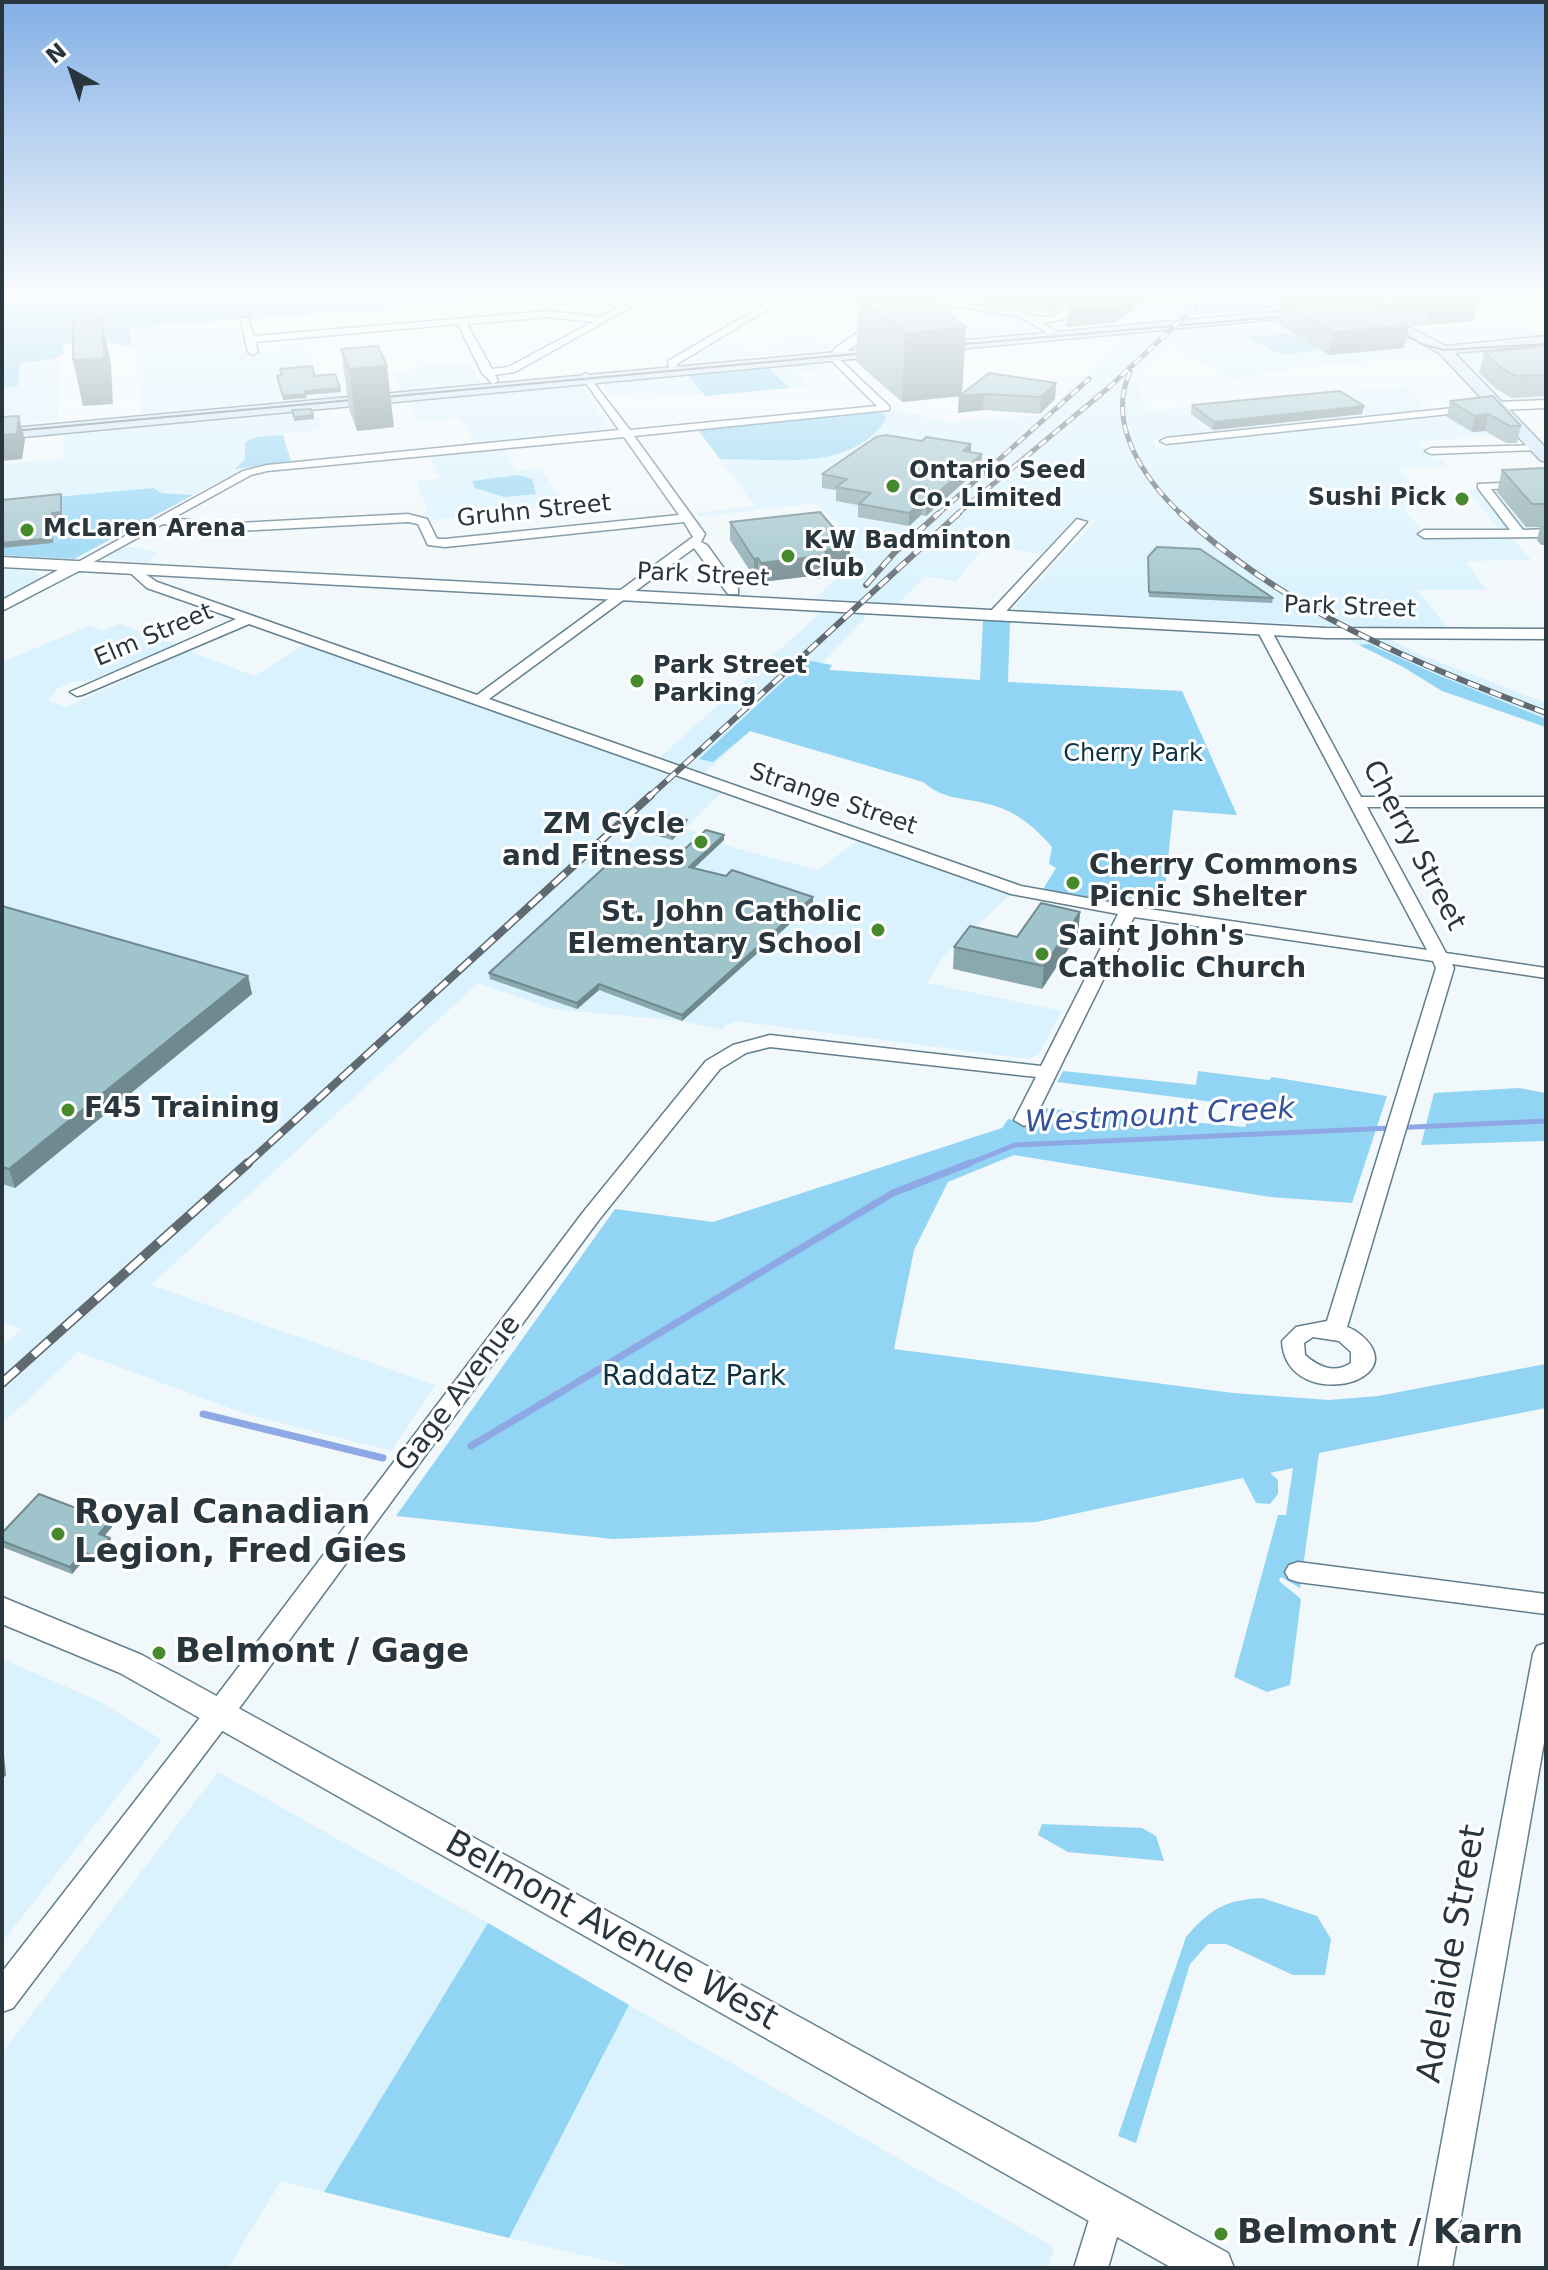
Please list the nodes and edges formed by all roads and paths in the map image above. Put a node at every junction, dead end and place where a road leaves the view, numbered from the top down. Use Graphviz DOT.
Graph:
graph roads {
  1 [pos="247,403"];
  2 [pos="332,403"];
  3 [pos="603,403"];
  4 [pos="880,403"];
  5 [pos="1497,403"];
  6 [pos="1546,404"];
  7 [pos="1500,406"];
  8 [pos="2,427"];
  9 [pos="624,433"];
  10 [pos="2,434"];
  11 [pos="1166,441"];
  12 [pos="1431,451"];
  13 [pos="1541,452"];
  14 [pos="1546,484"];
  15 [pos="687,518"];
  16 [pos="160,520"];
  17 [pos="1081,522"];
  18 [pos="1519,533"];
  19 [pos="1546,533"];
  20 [pos="1424,534"];
  21 [pos="694,543"];
  22 [pos="2,562"];
  23 [pos="75,567"];
  24 [pos="132,569"];
  25 [pos="733,591"];
  26 [pos="621,596"];
  27 [pos="2,606"];
  28 [pos="995,615"];
  29 [pos="248,619"];
  30 [pos="1264,630"];
  31 [pos="1546,634"];
  32 [pos="77,692"];
  33 [pos="479,700"];
  34 [pos="1355,802"];
  35 [pos="1546,802"];
  36 [pos="1128,911"];
  37 [pos="1439,957"];
  38 [pos="1546,973"];
  39 [pos="1046,1072"];
  40 [pos="1024,1120"];
  41 [pos="1335,1330"];
  42 [pos="1298,1572"];
  43 [pos="1546,1604"];
  44 [pos="2,1610"];
  45 [pos="1546,1654"];
  46 [pos="219,1714"];
  47 [pos="2,1997"];
  48 [pos="1108,2209"];
  49 [pos="1091,2268"];
  50 [pos="1213,2268"];
  51 [pos="1435,2268"];
  1 -- 8 [label="main road"];
  2 -- 10 [label="main road"];
  3 -- 9 [label="street"];
  4 -- 9 [label="street"];
  5 -- 7 [label="main road"];
  6 -- 7 [label="street"];
  7 -- 11 [label="street"];
  7 -- 13 [label="main road"];
  9 -- 15 [label="street"];
  9 -- 16 [label="street"];
  12 -- 13 [label="street"];
  14 -- 18 [label="street"];
  15 -- 16 [label="street, Gruhn Street"];
  15 -- 21 [label="street"];
  16 -- 23 [label="street"];
  17 -- 28 [label="street"];
  18 -- 19 [label="street"];
  18 -- 20 [label="street"];
  21 -- 25 [label="street"];
  21 -- 26 [label="street"];
  22 -- 23 [label="street, Park Street"];
  23 -- 24 [label="street, Park Street"];
  23 -- 27 [label="street"];
  24 -- 26 [label="street, Park Street"];
  24 -- 29 [label="street, Strange Street"];
  26 -- 28 [label="street, Park Street"];
  26 -- 33 [label="street"];
  28 -- 30 [label="street, Park Street"];
  29 -- 32 [label="street, Elm Street"];
  29 -- 33 [label="street, Strange Street"];
  30 -- 31 [label="street, Park Street"];
  30 -- 34 [label="street, Cherry Street"];
  33 -- 36 [label="street, Strange Street"];
  34 -- 35 [label="street"];
  34 -- 37 [label="street, Cherry Street"];
  36 -- 37 [label="street, Strange Street"];
  36 -- 39 [label="street"];
  37 -- 38 [label="street, Strange Street"];
  37 -- 41 [label="street, Cherry Street"];
  39 -- 40 [label="street"];
  39 -- 46 [label="street, Gage Avenue"];
  42 -- 43 [label="street"];
  44 -- 46 [label="street, Belmont Avenue West"];
  45 -- 51 [label="street, Adelaide Street"];
  46 -- 47 [label="street, Gage Avenue"];
  46 -- 48 [label="street, Belmont Avenue West"];
  48 -- 49 [label="street"];
  48 -- 50 [label="street, Belmont Avenue West"];
}
